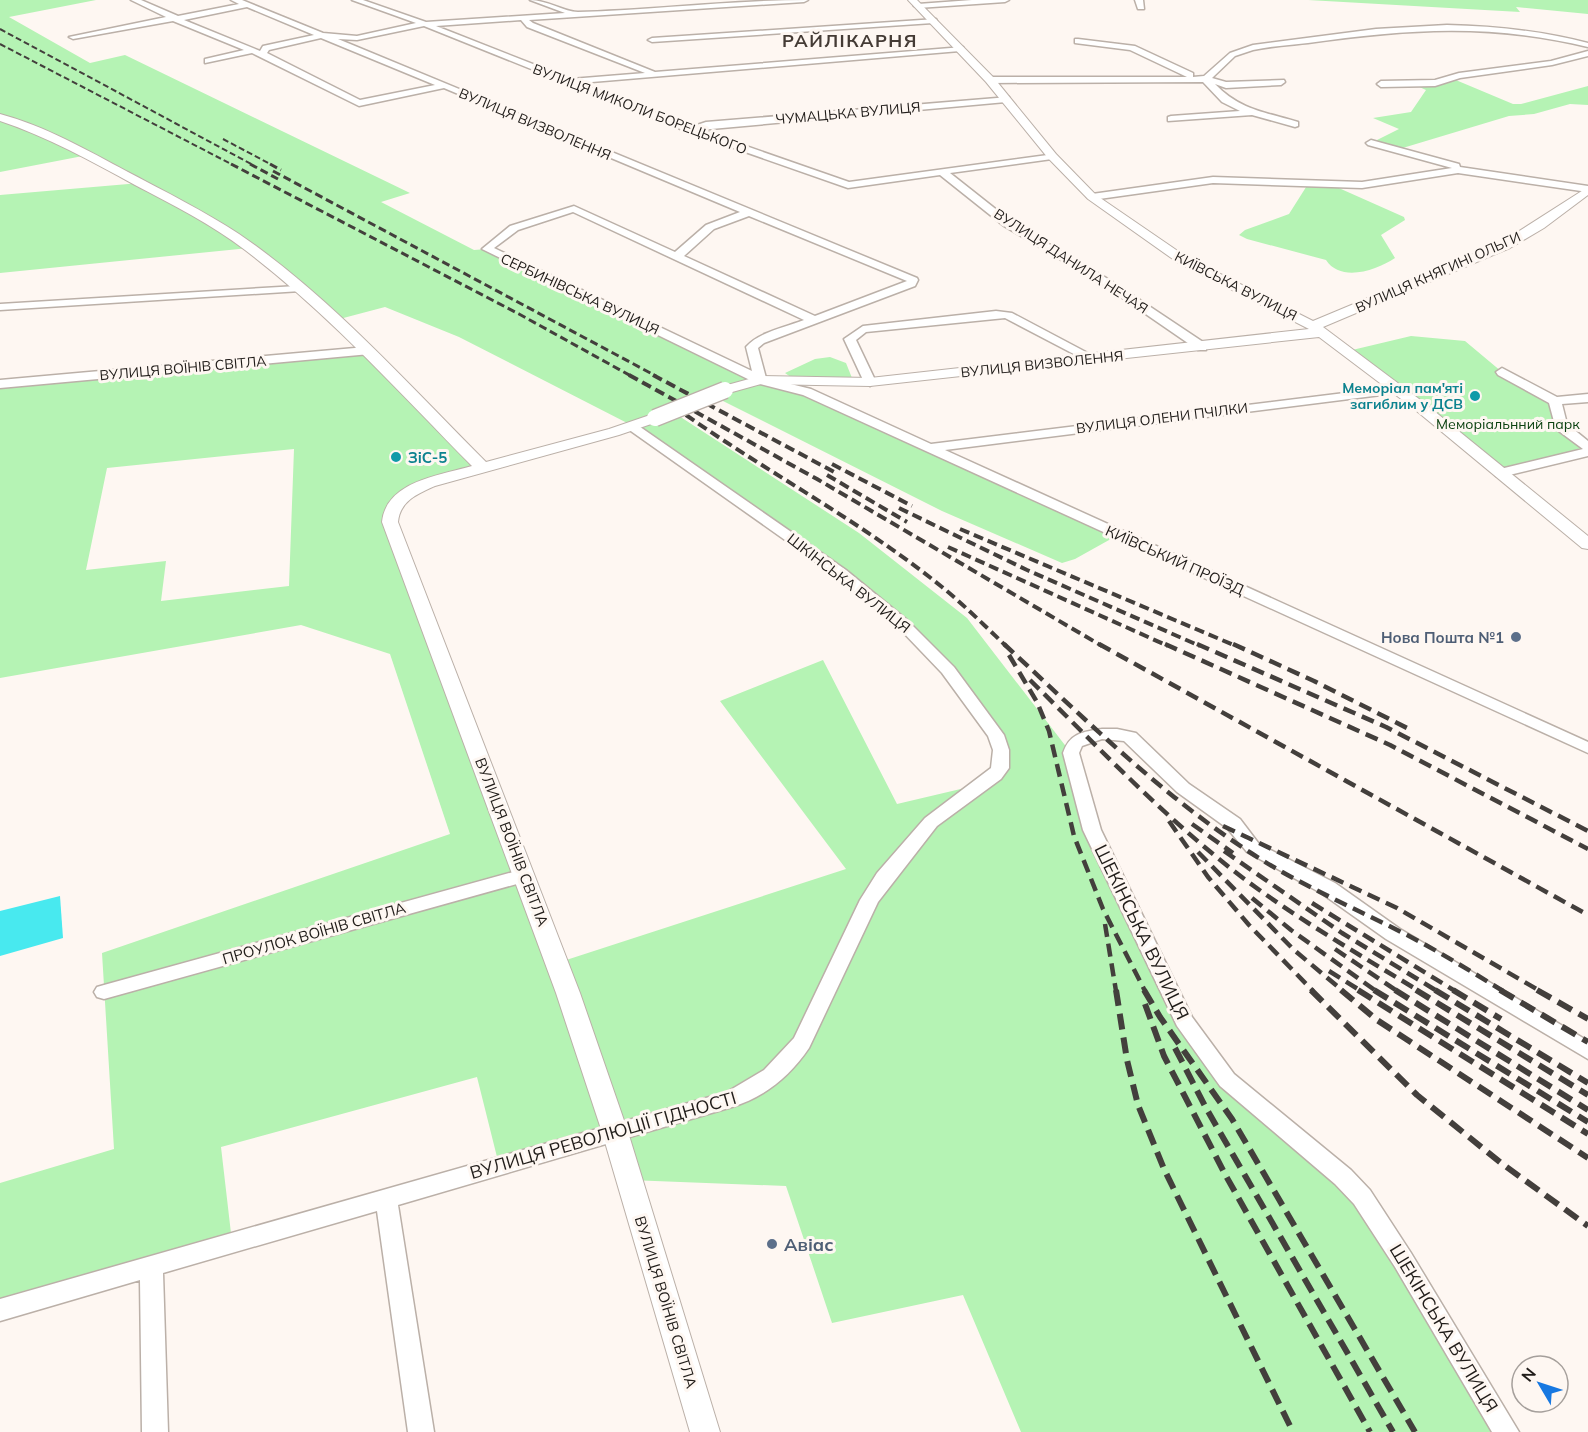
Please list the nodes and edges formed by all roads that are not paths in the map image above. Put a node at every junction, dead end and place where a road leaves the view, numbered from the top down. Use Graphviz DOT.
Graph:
graph roads {
  1 [pos="135,0"];
  2 [pos="235,0"];
  3 [pos="356,0"];
  4 [pos="534,0"];
  5 [pos="625,0"];
  6 [pos="804,0"];
  7 [pos="1005,0"];
  8 [pos="915,3"];
  9 [pos="247,5"];
  10 [pos="622,12"];
  11 [pos="578,15"];
  12 [pos="523,18"];
  13 [pos="176,19"];
  14 [pos="933,21"];
  15 [pos="425,24"];
  16 [pos="322,35"];
  17 [pos="73,37"];
  18 [pos="652,40"];
  19 [pos="1078,41"];
  20 [pos="1588,45"];
  21 [pos="960,49"];
  22 [pos="260,51"];
  23 [pos="1588,53"];
  24 [pos="207,61"];
  25 [pos="654,73"];
  26 [pos="1203,79"];
  27 [pos="990,80"];
  28 [pos="569,82"];
  29 [pos="1281,82"];
  30 [pos="1381,84"];
  31 [pos="443,86"];
  32 [pos="1006,99"];
  33 [pos="1253,113"];
  34 [pos="0,117"];
  35 [pos="1171,119"];
  36 [pos="1294,124"];
  37 [pos="691,130"];
  38 [pos="1371,143"];
  39 [pos="1052,156"];
  40 [pos="1472,171"];
  41 [pos="942,172"];
  42 [pos="1586,193"];
  43 [pos="1092,196"];
  44 [pos="750,212"];
  45 [pos="676,256"];
  46 [pos="297,289"];
  47 [pos="0,307"];
  48 [pos="840,310"];
  49 [pos="813,320"];
  50 [pos="863,329"];
  51 [pos="1318,329"];
  52 [pos="1202,347"];
  53 [pos="366,351"];
  54 [pos="1092,359"];
  55 [pos="1502,372"];
  56 [pos="760,380"];
  57 [pos="870,382"];
  58 [pos="0,384"];
  59 [pos="1397,389"];
  60 [pos="1588,398"];
  61 [pos="1555,401"];
  62 [pos="633,426"];
  63 [pos="1588,447"];
  64 [pos="927,448"];
  65 [pos="1588,452"];
  66 [pos="482,467"];
  67 [pos="1501,473"];
  68 [pos="1588,544"];
  69 [pos="1588,748"];
  70 [pos="986,783"];
  71 [pos="524,875"];
  72 [pos="104,992"];
  73 [pos="1588,1051"];
  74 [pos="615,1132"];
  75 [pos="386,1197"];
  76 [pos="152,1274"];
  77 [pos="0,1310"];
  78 [pos="155,1432"];
  79 [pos="421,1432"];
  80 [pos="705,1432"];
  81 [pos="1506,1432"];
  1 -- 13 [label="street"];
  2 -- 9 [label="street"];
  3 -- 15 [label="street, ВУЛИЦЯ МИКОЛИ БОРЕЦЬКОГО"];
  4 -- 11 [label="street"];
  5 -- 10 [label="street"];
  6 -- 10 [label="street"];
  7 -- 8 [label="street"];
  8 -- 14 [label="street, КИЇВСЬКА ВУЛИЦЯ"];
  9 -- 13 [label="street"];
  9 -- 16 [label="street"];
  10 -- 11 [label="street"];
  11 -- 12 [label="street"];
  12 -- 15 [label="street"];
  12 -- 25 [label="street"];
  13 -- 17 [label="street"];
  13 -- 22 [label="street"];
  14 -- 18 [label="street"];
  14 -- 21 [label="street, КИЇВСЬКА ВУЛИЦЯ"];
  15 -- 16 [label="street"];
  15 -- 28 [label="street, ВУЛИЦЯ МИКОЛИ БОРЕЦЬКОГО"];
  16 -- 22 [label="street"];
  16 -- 31 [label="street, ВУЛИЦЯ ВИЗВОЛЕННЯ"];
  19 -- 26 [label="street"];
  20 -- 26 [label="street"];
  21 -- 25 [label="street"];
  21 -- 27 [label="street, КИЇВСЬКА ВУЛИЦЯ"];
  22 -- 24 [label="street"];
  22 -- 31 [label="street"];
  23 -- 30 [label="street"];
  25 -- 28 [label="street"];
  26 -- 27 [label="street"];
  26 -- 29 [label="street"];
  26 -- 33 [label="street"];
  27 -- 32 [label="street, КИЇВСЬКА ВУЛИЦЯ"];
  28 -- 37 [label="street, ВУЛИЦЯ МИКОЛИ БОРЕЦЬКОГО"];
  31 -- 44 [label="street, ВУЛИЦЯ ВИЗВОЛЕННЯ"];
  32 -- 37 [label="street, ЧУМАЦЬКА ВУЛИЦЯ"];
  32 -- 39 [label="street, КИЇВСЬКА ВУЛИЦЯ"];
  33 -- 35 [label="street"];
  33 -- 36 [label="street"];
  34 -- 46 [label="street"];
  37 -- 41 [label="street, ВУЛИЦЯ МИКОЛИ БОРЕЦЬКОГО"];
  38 -- 40 [label="street"];
  39 -- 41 [label="street"];
  39 -- 43 [label="street, КИЇВСЬКА ВУЛИЦЯ"];
  40 -- 42 [label="street, ВУЛИЦЯ КНЯГИНІ ОЛЬГИ"];
  40 -- 43 [label="street"];
  41 -- 52 [label="street, ВУЛИЦЯ ДАНИЛА НЕЧАЯ"];
  42 -- 51 [label="street, ВУЛИЦЯ КНЯГИНІ ОЛЬГИ"];
  43 -- 51 [label="street, КИЇВСЬКА ВУЛИЦЯ"];
  44 -- 45 [label="street"];
  44 -- 48 [label="street, ВУЛИЦЯ ВИЗВОЛЕННЯ"];
  45 -- 49 [label="street"];
  45 -- 56 [label="street, СЕРБИНІВСЬКА ВУЛИЦЯ"];
  46 -- 47 [label="street"];
  46 -- 53 [label="street"];
  48 -- 49 [label="street, ВУЛИЦЯ ВИЗВОЛЕННЯ"];
  48 -- 50 [label="street"];
  49 -- 56 [label="street, ВУЛИЦЯ ВИЗВОЛЕННЯ"];
  50 -- 54 [label="street"];
  50 -- 57 [label="street"];
  51 -- 52 [label="street, ВУЛИЦЯ ВИЗВОЛЕННЯ"];
  51 -- 59 [label="street, КИЇВСЬКА ВУЛИЦЯ"];
  52 -- 54 [label="street, ВУЛИЦЯ ВИЗВОЛЕННЯ"];
  53 -- 58 [label="street, ВУЛИЦЯ ВОЇНІВ СВІТЛА"];
  53 -- 66 [label="street"];
  54 -- 57 [label="street, ВУЛИЦЯ ВИЗВОЛЕННЯ"];
  55 -- 61 [label="street"];
  56 -- 57 [label="street, ВУЛИЦЯ ВИЗВОЛЕННЯ"];
  56 -- 62 [label="street, ВУЛИЦЯ ВИЗВОЛЕННЯ, bridge"];
  56 -- 64 [label="street, КИЇВСЬКИЙ ПРОЇЗД"];
  59 -- 64 [label="street, ВУЛИЦЯ ОЛЕНИ ПЧІЛКИ"];
  59 -- 67 [label="street, КИЇВСЬКА ВУЛИЦЯ"];
  60 -- 61 [label="street"];
  61 -- 63 [label="street"];
  62 -- 66 [label="street, ВУЛИЦЯ ВИЗВОЛЕННЯ"];
  62 -- 70 [label="street, ШКІНСЬКА ВУЛИЦЯ"];
  64 -- 69 [label="street, КИЇВСЬКИЙ ПРОЇЗД"];
  65 -- 67 [label="street"];
  66 -- 71 [label="street, ВУЛИЦЯ ВОЇНІВ СВІТЛА"];
  67 -- 68 [label="street, КИЇВСЬКА ВУЛИЦЯ"];
  70 -- 74 [label="street, ВУЛИЦЯ РЕВОЛЮЦІЇ ГІДНОСТІ"];
  71 -- 72 [label="street, ПРОУЛОК ВОЇНІВ СВІТЛА"];
  71 -- 74 [label="street, ВУЛИЦЯ ВОЇНІВ СВІТЛА"];
  73 -- 81 [label="street, ШЕКІНСЬКА ВУЛИЦЯ"];
  74 -- 75 [label="street, ВУЛИЦЯ РЕВОЛЮЦІЇ ГІДНОСТІ"];
  74 -- 80 [label="street, ВУЛИЦЯ ВОЇНІВ СВІТЛА"];
  75 -- 77 [label="street, ВУЛИЦЯ РЕВОЛЮЦІЇ ГІДНОСТІ"];
  75 -- 79 [label="street"];
  76 -- 78 [label="street"];
}
